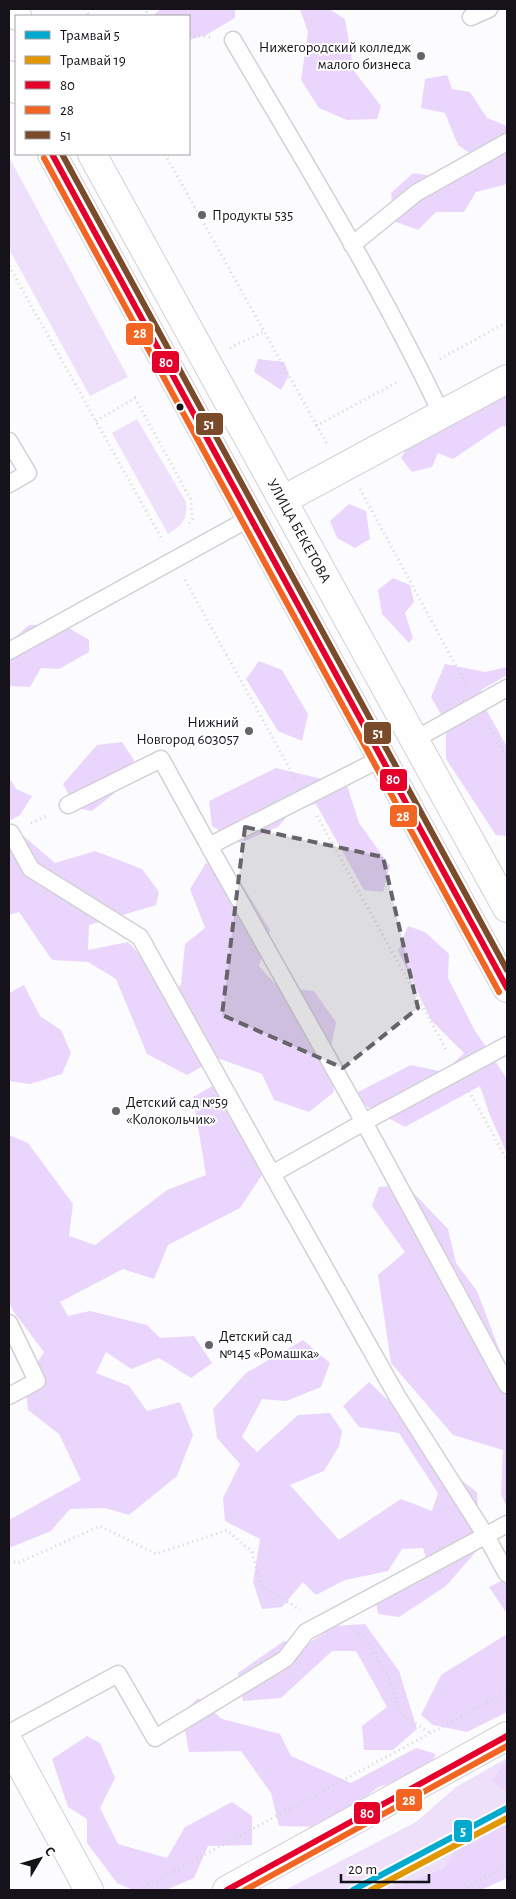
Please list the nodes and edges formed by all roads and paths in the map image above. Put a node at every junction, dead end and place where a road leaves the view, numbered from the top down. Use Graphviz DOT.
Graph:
graph roads {
  1 [pos="489,9"];
  2 [pos="472,18"];
  3 [pos="233,40"];
  4 [pos="9,75"];
  5 [pos="15,87"];
  6 [pos="507,142"];
  7 [pos="53,155"];
  8 [pos="93,155"];
  9 [pos="166,155"];
  10 [pos="352,245"];
  11 [pos="9,266"];
  12 [pos="507,379"];
  13 [pos="441,413"];
  14 [pos="96,421"];
  15 [pos="9,441"];
  16 [pos="331,449"];
  17 [pos="9,484"];
  18 [pos="357,484"];
  19 [pos="283,500"];
  20 [pos="250,518"];
  21 [pos="184,532"];
  22 [pos="171,540"];
  23 [pos="183,577"];
  24 [pos="9,651"];
  25 [pos="507,688"];
  26 [pos="477,704"];
  27 [pos="414,740"];
  28 [pos="382,758"];
  29 [pos="507,759"];
  30 [pos="306,796"];
  31 [pos="68,805"];
  32 [pos="11,834"];
  33 [pos="209,846"];
  34 [pos="507,908"];
  35 [pos="507,988"];
  36 [pos="507,1045"];
  37 [pos="458,1071"];
  38 [pos="364,1122"];
  39 [pos="507,1160"];
  40 [pos="272,1174"];
  41 [pos="9,1323"];
  42 [pos="507,1385"];
  43 [pos="9,1396"];
  44 [pos="507,1524"];
  45 [pos="486,1536"];
  46 [pos="9,1561"];
  47 [pos="507,1574"];
  48 [pos="331,1619"];
  49 [pos="507,1692"];
  50 [pos="430,1733"];
  51 [pos="507,1736"];
  52 [pos="10,1747"];
  53 [pos="507,1865"];
  54 [pos="89,1890"];
  55 [pos="139,1890"];
  56 [pos="227,1890"];
  57 [pos="463,1890"];
  1 -- 2 [label="lane"];
  3 -- 10 [label="lane"];
  4 -- 5 [label="main road"];
  6 -- 10 [label="lane"];
  7 -- 20 [label="main road"];
  8 -- 19 [label="main road, УЛИЦА БЕКЕТОВА"];
  9 -- 16 [label="path"];
  10 -- 13 [label="lane"];
  11 -- 14 [label="path"];
  12 -- 13 [label="main road"];
  13 -- 19 [label="main road"];
  14 -- 21 [label="path"];
  14 -- 22 [label="path"];
  15 -- 17 [label="lane"];
  18 -- 26 [label="path"];
  19 -- 27 [label="main road, УЛИЦА БЕКЕТОВА"];
  20 -- 24 [label="lane"];
  20 -- 28 [label="main road"];
  23 -- 30 [label="path"];
  25 -- 26 [label="lane"];
  26 -- 27 [label="lane"];
  26 -- 29 [label="path"];
  27 -- 34 [label="main road, УЛИЦА БЕКЕТОВА"];
  28 -- 30 [label="lane"];
  28 -- 35 [label="main road"];
  30 -- 33 [label="lane"];
  30 -- 37 [label="path"];
  31 -- 32 [label="path"];
  31 -- 33 [label="lane"];
  32 -- 40 [label="lane"];
  33 -- 38 [label="lane"];
  36 -- 37 [label="lane"];
  37 -- 38 [label="lane"];
  37 -- 39 [label="path"];
  38 -- 40 [label="lane"];
  38 -- 42 [label="lane"];
  40 -- 45 [label="lane"];
  41 -- 43 [label="lane"];
  44 -- 45 [label="lane"];
  45 -- 47 [label="lane"];
  45 -- 48 [label="lane"];
  46 -- 48 [label="path"];
  48 -- 50 [label="path"];
  48 -- 52 [label="lane"];
  49 -- 50 [label="path"];
  50 -- 55 [label="path"];
  51 -- 56 [label="main road"];
  52 -- 54 [label="main road"];
  53 -- 57 [label="path"];
}
